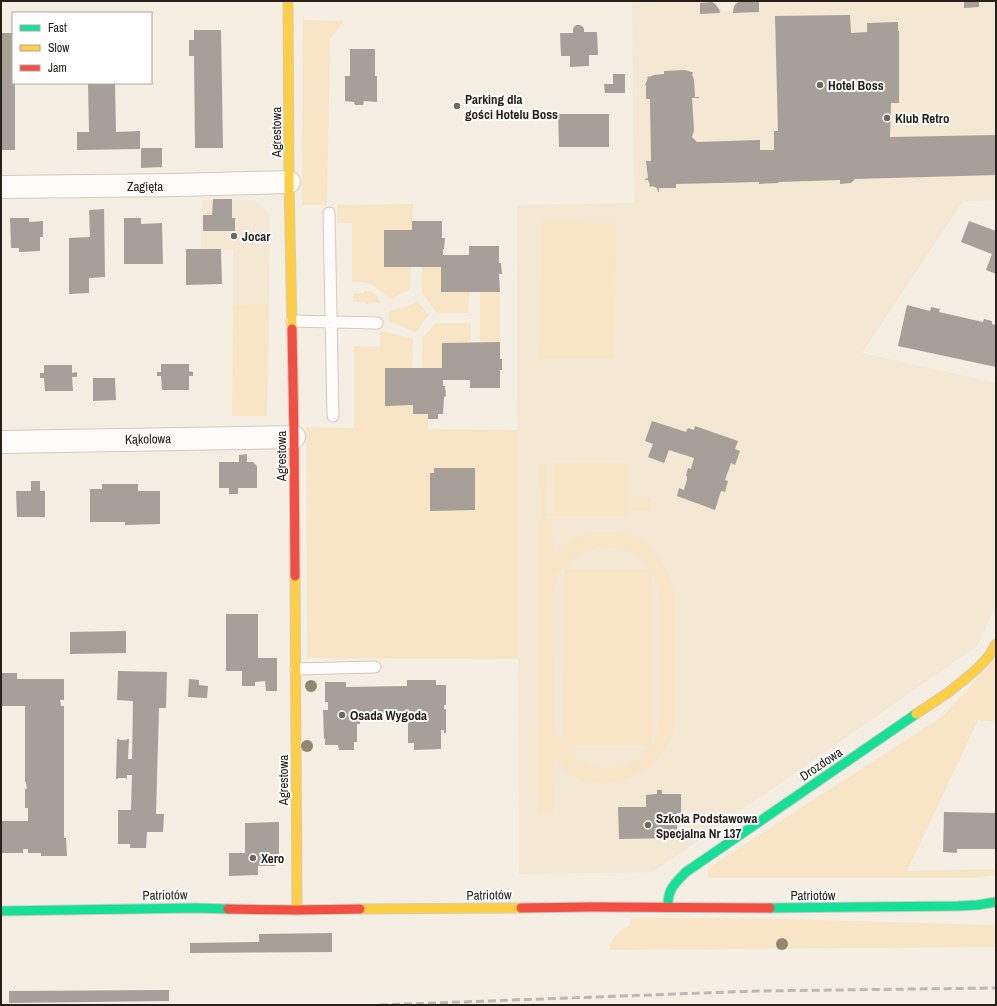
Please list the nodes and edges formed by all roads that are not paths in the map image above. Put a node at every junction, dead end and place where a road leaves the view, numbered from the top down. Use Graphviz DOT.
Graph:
graph roads {
  1 [pos="288,1"];
  2 [pos="289,182"];
  3 [pos="1,187"];
  4 [pos="329,213"];
  5 [pos="292,321"];
  6 [pos="331,322"];
  7 [pos="378,323"];
  8 [pos="333,416"];
  9 [pos="294,437"];
  10 [pos="1,442"];
  11 [pos="996,644"];
  12 [pos="375,667"];
  13 [pos="296,669"];
  14 [pos="996,899"];
  15 [pos="996,903"];
  16 [pos="977,905"];
  17 [pos="668,907"];
  18 [pos="297,910"];
  19 [pos="1,911"];
  1 -- 2 [label="street, Agrestowa"];
  2 -- 3 [label="street, Zagięta"];
  2 -- 5 [label="street, Agrestowa"];
  4 -- 6 [label="lane"];
  5 -- 6 [label="lane"];
  5 -- 9 [label="street, Agrestowa"];
  6 -- 7 [label="lane"];
  6 -- 8 [label="lane"];
  9 -- 10 [label="street, Kąkolowa"];
  9 -- 13 [label="street, Agrestowa"];
  11 -- 17 [label="street, Drozdowa"];
  12 -- 13 [label="lane"];
  13 -- 18 [label="street, Agrestowa"];
  14 -- 16 [label="street, Patriotów"];
  15 -- 16 [label="street, Patriotów"];
  16 -- 17 [label="street, Patriotów"];
  17 -- 18 [label="street, Patriotów"];
  18 -- 19 [label="street, Patriotów"];
}
